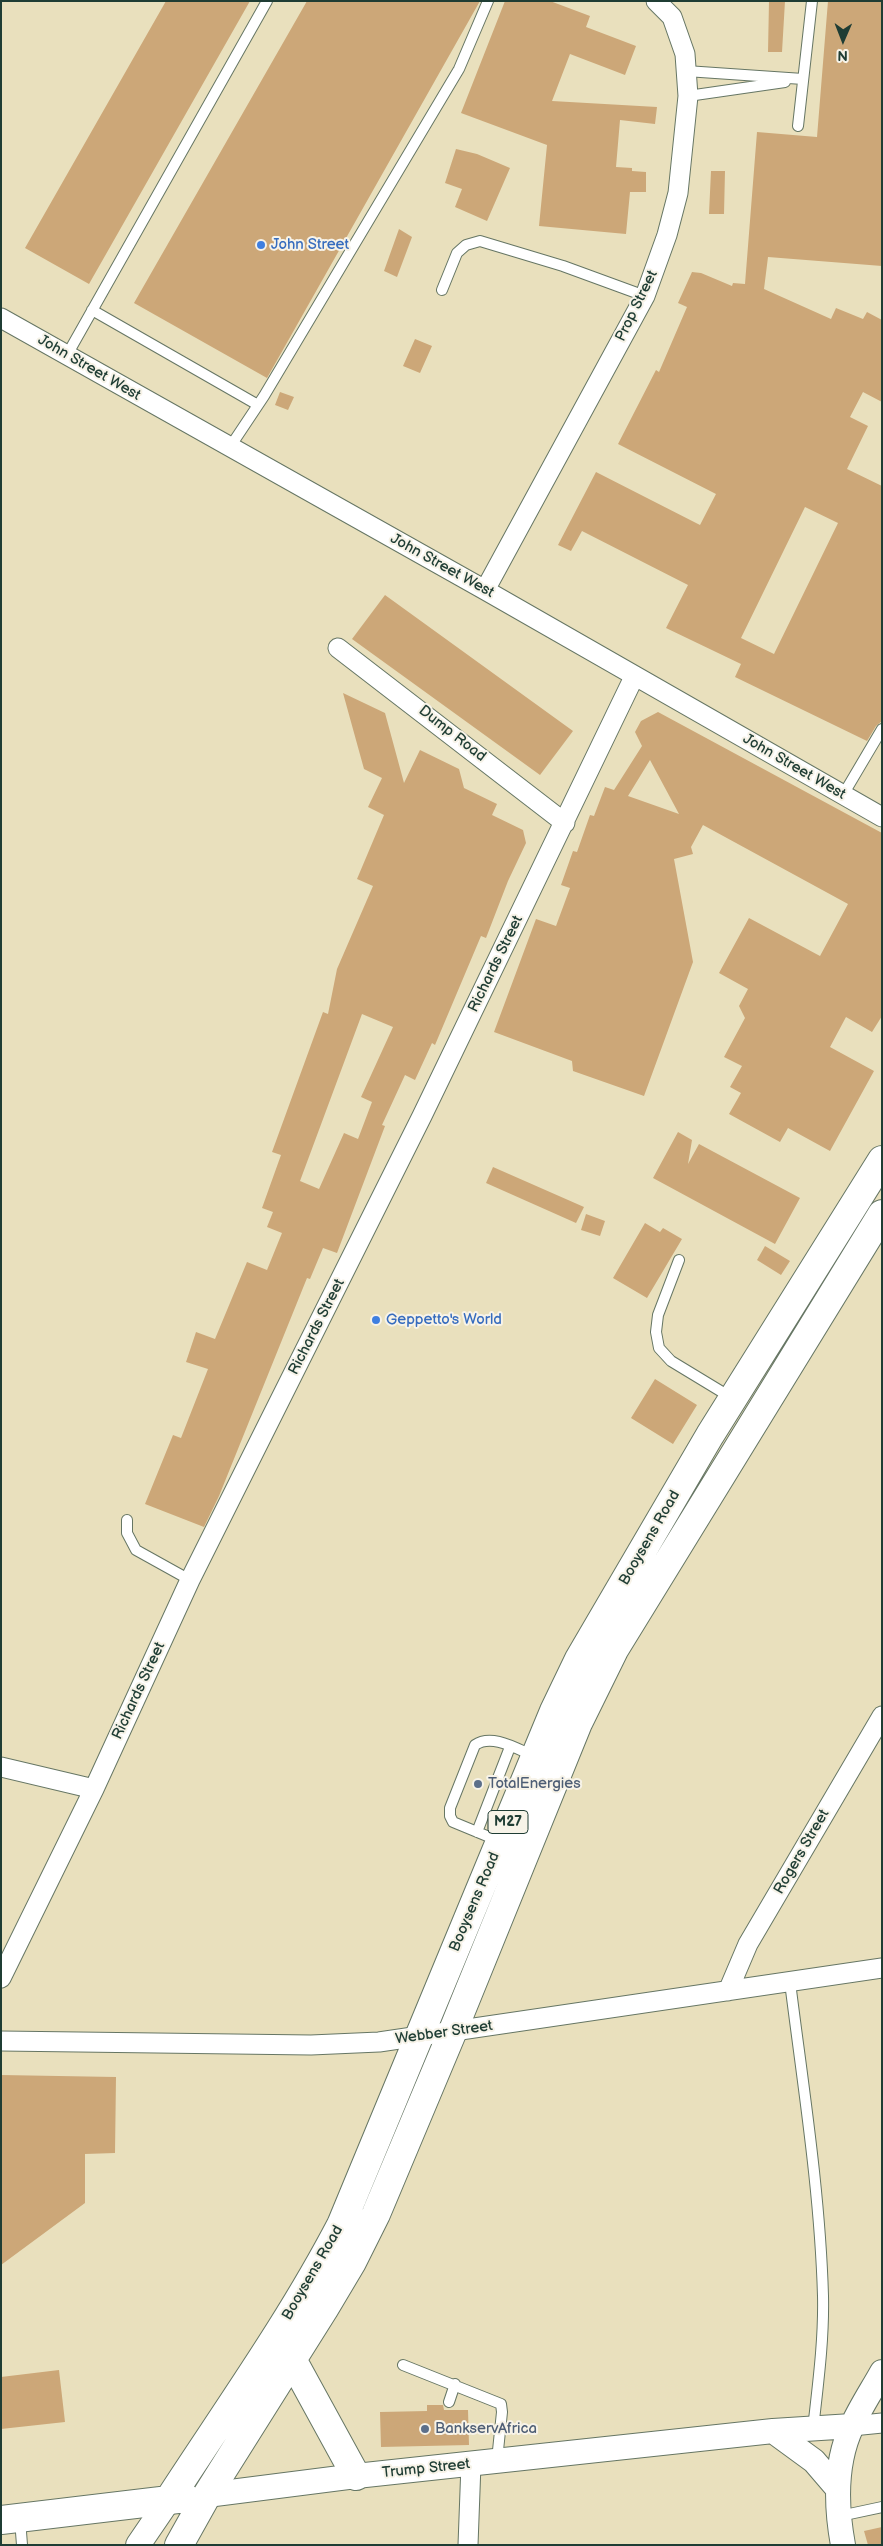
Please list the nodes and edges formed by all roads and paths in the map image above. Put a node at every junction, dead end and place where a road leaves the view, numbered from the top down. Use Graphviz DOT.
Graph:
graph roads {
  1 [pos="266,1"];
  2 [pos="488,1"];
  3 [pos="656,1"];
  4 [pos="812,1"];
  5 [pos="686,71"];
  6 [pos="803,79"];
  7 [pos="688,96"];
  8 [pos="798,126"];
  9 [pos="442,290"];
  10 [pos="645,296"];
  11 [pos="92,310"];
  12 [pos="1,318"];
  13 [pos="68,355"];
  14 [pos="258,405"];
  15 [pos="230,447"];
  16 [pos="485,590"];
  17 [pos="338,648"];
  18 [pos="634,677"];
  19 [pos="882,729"];
  20 [pos="843,795"];
  21 [pos="882,817"];
  22 [pos="565,823"];
  23 [pos="882,1160"];
  24 [pos="882,1214"];
  25 [pos="679,1260"];
  26 [pos="733,1398"];
  27 [pos="127,1520"];
  28 [pos="190,1580"];
  29 [pos="882,1716"];
  30 [pos="510,1747"];
  31 [pos="535,1756"];
  32 [pos="1,1767"];
  33 [pos="94,1789"];
  34 [pos="489,1837"];
  35 [pos="882,1968"];
  36 [pos="1,1978"];
  37 [pos="790,1982"];
  38 [pos="728,1991"];
  39 [pos="452,2033"];
  40 [pos="418,2038"];
  41 [pos="1,2042"];
  42 [pos="293,2361"];
  43 [pos="403,2365"];
  44 [pos="882,2372"];
  45 [pos="455,2384"];
  46 [pos="449,2402"];
  47 [pos="882,2423"];
  48 [pos="852,2426"];
  49 [pos="813,2429"];
  50 [pos="773,2431"];
  51 [pos="497,2462"];
  52 [pos="471,2464"];
  53 [pos="356,2476"];
  54 [pos="838,2489"];
  55 [pos="207,2496"];
  56 [pos="168,2501"];
  57 [pos="882,2507"];
  58 [pos="840,2516"];
  59 [pos="10,2519"];
  60 [pos="22,2545"];
  61 [pos="138,2545"];
  62 [pos="179,2545"];
  63 [pos="468,2545"];
  64 [pos="843,2545"];
  1 -- 11 [label="lane"];
  2 -- 14 [label="lane"];
  3 -- 5 [label="street, Prop Street"];
  4 -- 6 [label="lane"];
  5 -- 6 [label="lane"];
  5 -- 7 [label="street, Prop Street"];
  6 -- 7 [label="lane"];
  6 -- 8 [label="lane"];
  7 -- 10 [label="street, Prop Street"];
  9 -- 10 [label="lane"];
  10 -- 16 [label="street, Prop Street"];
  11 -- 13 [label="lane"];
  11 -- 14 [label="lane"];
  12 -- 13 [label="street, John Street West"];
  13 -- 15 [label="street, John Street West"];
  14 -- 15 [label="lane"];
  15 -- 16 [label="street, John Street West"];
  16 -- 18 [label="street, John Street West"];
  17 -- 22 [label="street, Dump Road"];
  18 -- 20 [label="street, John Street West"];
  18 -- 22 [label="street, Richards Street"];
  19 -- 20 [label="lane"];
  20 -- 21 [label="street, John Street West"];
  22 -- 28 [label="street, Richards Street"];
  23 -- 26 [label="main road, Booysens Road / M27"];
  24 -- 39 [label="main road, Booysens Road / M27"];
  25 -- 26 [label="lane"];
  26 -- 31 [label="main road, Booysens Road / M27"];
  27 -- 28 [label="lane"];
  28 -- 33 [label="street, Richards Street"];
  29 -- 38 [label="street, Rogers Street"];
  30 -- 31 [label="lane"];
  30 -- 34 [label="lane"];
  30 -- 34 [label="lane"];
  31 -- 34 [label="main road, Booysens Road / M27"];
  32 -- 33 [label="street"];
  33 -- 36 [label="street, Richards Street"];
  34 -- 40 [label="main road, Booysens Road / M27"];
  35 -- 37 [label="street, Webber Street"];
  37 -- 38 [label="street, Webber Street"];
  37 -- 49 [label="lane"];
  38 -- 39 [label="street, Webber Street"];
  39 -- 40 [label="street, Webber Street"];
  39 -- 42 [label="main road, Booysens Road / M27"];
  40 -- 41 [label="street, Webber Street"];
  40 -- 56 [label="main road, Booysens Road / M27"];
  42 -- 53 [label="main road"];
  42 -- 55 [label="main road, Booysens Road / M27"];
  43 -- 45 [label="lane"];
  44 -- 48 [label="street"];
  45 -- 46 [label="lane"];
  45 -- 51 [label="lane"];
  47 -- 48 [label="street"];
  48 -- 49 [label="street, Trump Street"];
  48 -- 54 [label="street"];
  49 -- 50 [label="street, Trump Street"];
  50 -- 51 [label="street, Trump Street"];
  50 -- 54 [label="street"];
  51 -- 52 [label="street, Trump Street"];
  52 -- 53 [label="street, Trump Street"];
  52 -- 63 [label="street"];
  53 -- 55 [label="street, Trump Street"];
  54 -- 58 [label="street"];
  55 -- 56 [label="main road, Trump Street"];
  55 -- 62 [label="main road, Booysens Road / M27"];
  56 -- 59 [label="main road, Trump Street"];
  56 -- 61 [label="street, Booysens Road / M27"];
  57 -- 58 [label="lane"];
  58 -- 64 [label="street"];
  59 -- 60 [label="lane"];
}
